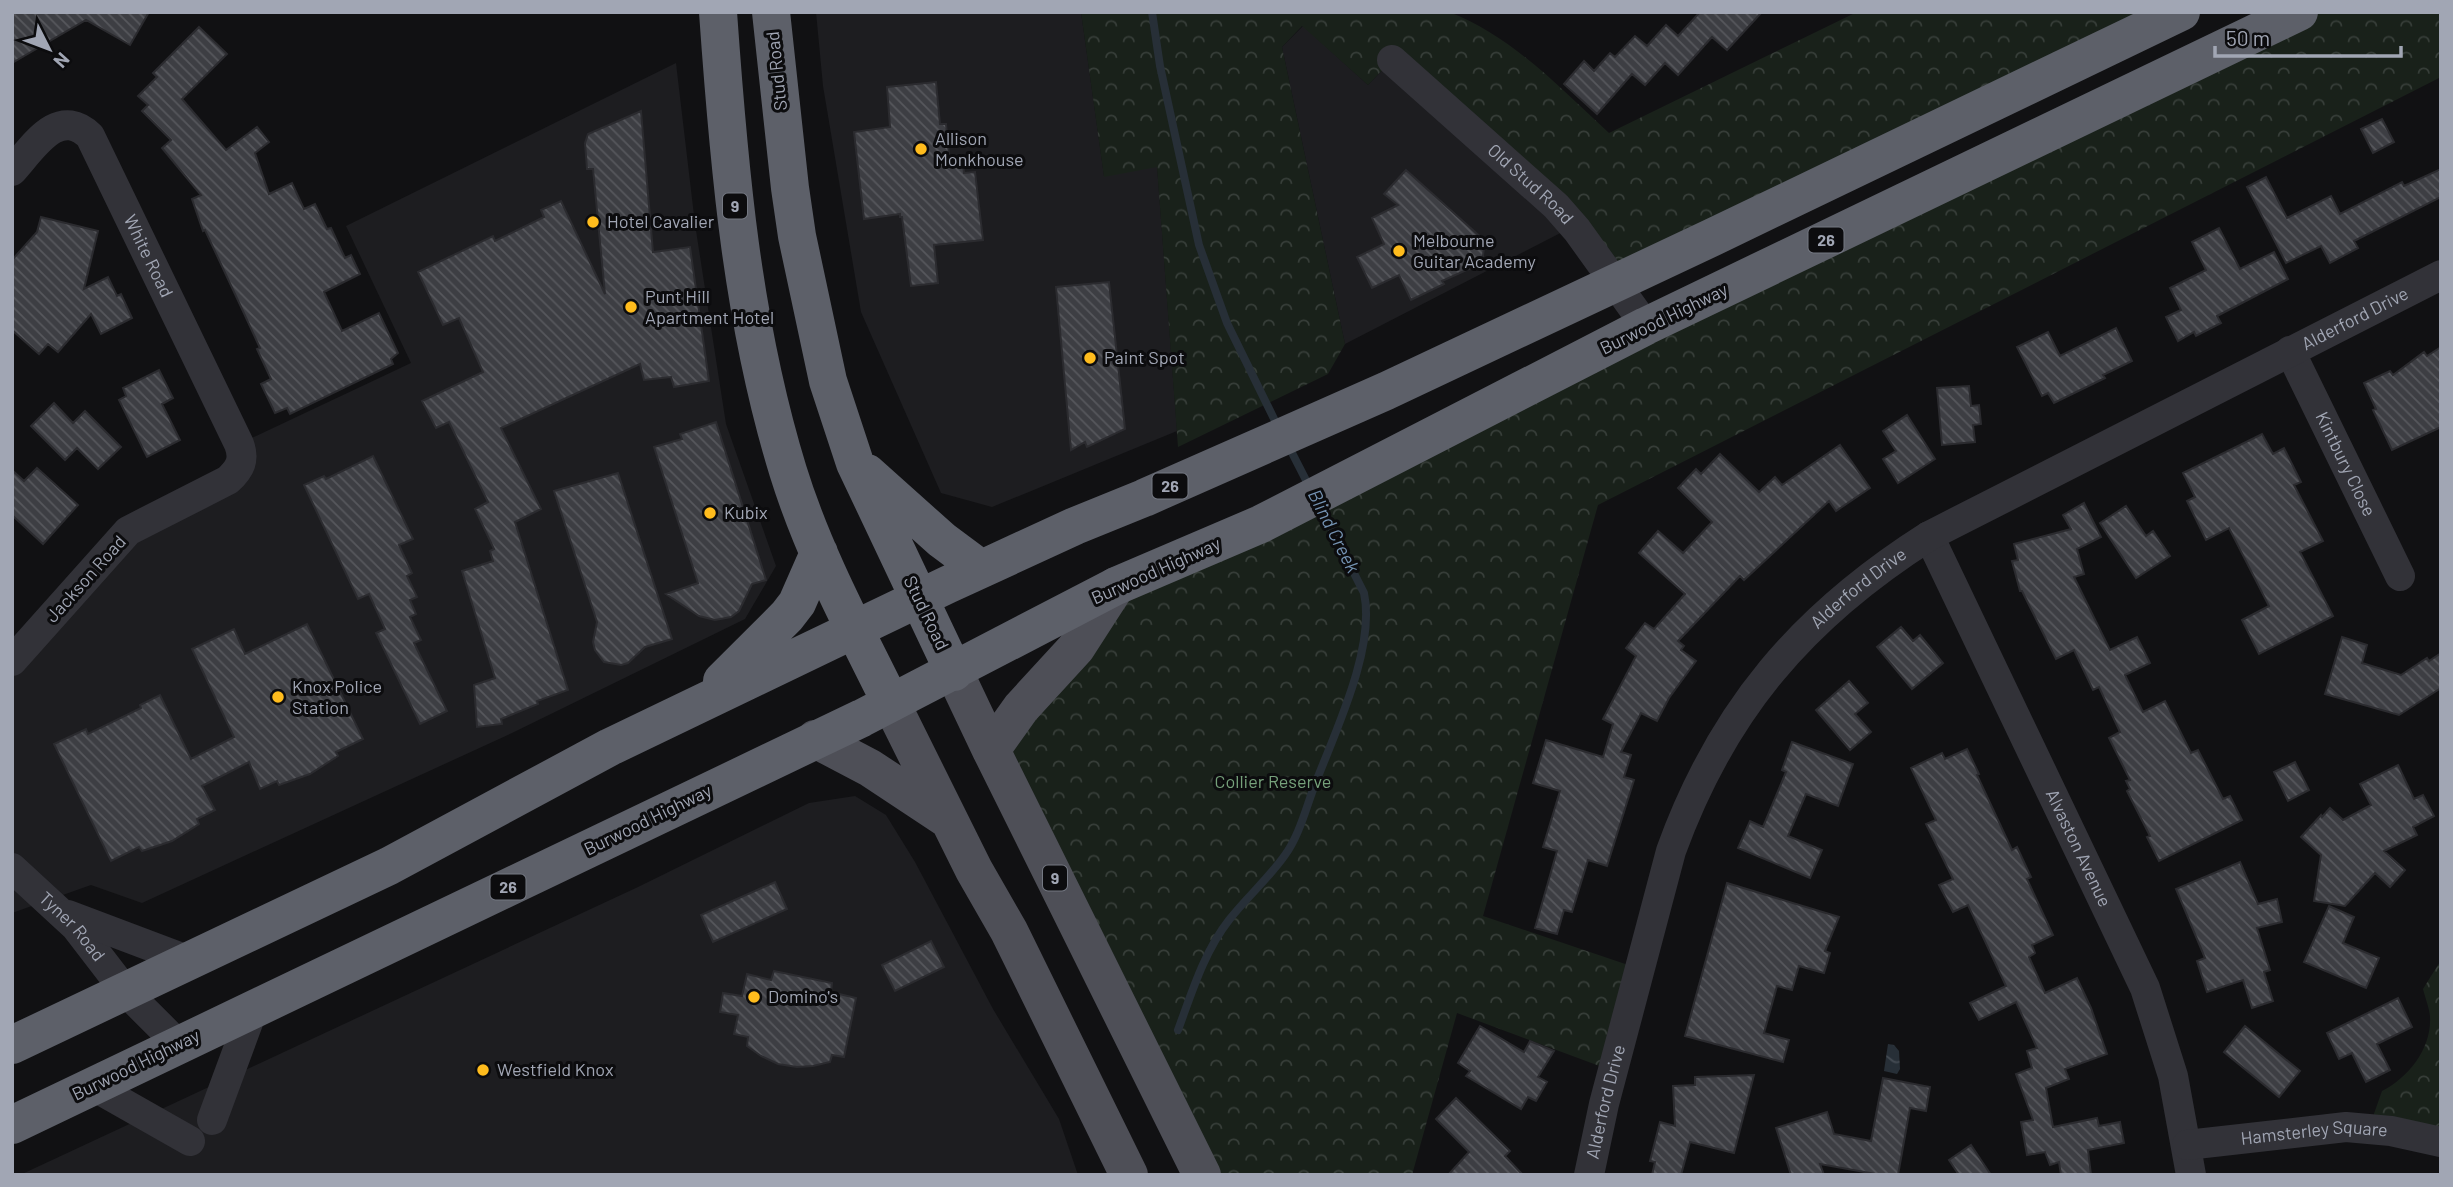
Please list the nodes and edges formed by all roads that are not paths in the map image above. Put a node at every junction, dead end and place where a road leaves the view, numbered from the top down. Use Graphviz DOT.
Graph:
graph roads {
  1 [pos="718,12"];
  2 [pos="771,12"];
  3 [pos="2181,12"];
  4 [pos="2298,12"];
  5 [pos="1392,60"];
  6 [pos="12,171"];
  7 [pos="2441,275"];
  8 [pos="1615,282"];
  9 [pos="1646,326"];
  10 [pos="2290,351"];
  11 [pos="855,463"];
  12 [pos="240,467"];
  13 [pos="1929,536"];
  14 [pos="819,554"];
  15 [pos="981,569"];
  16 [pos="2400,576"];
  17 [pos="1116,586"];
  18 [pos="918,599"];
  19 [pos="855,630"];
  20 [pos="12,661"];
  21 [pos="954,672"];
  22 [pos="701,703"];
  23 [pos="891,704"];
  24 [pos="815,739"];
  25 [pos="990,750"];
  26 [pos="949,820"];
  27 [pos="12,867"];
  28 [pos="61,912"];
  29 [pos="190,961"];
  30 [pos="126,992"];
  31 [pos="253,1009"];
  32 [pos="12,1045"];
  33 [pos="163,1051"];
  34 [pos="93,1086"];
  35 [pos="212,1120"];
  36 [pos="12,1125"];
  37 [pos="190,1141"];
  38 [pos="2441,1142"];
  39 [pos="2187,1145"];
  40 [pos="1129,1175"];
  41 [pos="1202,1175"];
  42 [pos="1589,1175"];
  43 [pos="2191,1175"];
  1 -- 14 [label="highway, 9"];
  2 -- 11 [label="highway, Stud Road / 9"];
  3 -- 8 [label="highway, 26"];
  4 -- 9 [label="highway, Burwood Highway / 26"];
  5 -- 8 [label="street, Old Stud Road"];
  6 -- 12 [label="street, White Road"];
  7 -- 10 [label="street, Alderford Drive"];
  8 -- 9 [label="street, Old Stud Road"];
  8 -- 15 [label="highway, 26"];
  9 -- 17 [label="highway, Burwood Highway / 26"];
  10 -- 13 [label="street, Alderford Drive"];
  10 -- 16 [label="street, Kintbury Close"];
  11 -- 15 [label="highway"];
  11 -- 18 [label="highway, Stud Road / 9"];
  12 -- 20 [label="street, Jackson Road"];
  13 -- 39 [label="street, Alvaston Avenue"];
  13 -- 42 [label="street, Alderford Drive"];
  14 -- 19 [label="highway, 9"];
  14 -- 22 [label="highway"];
  15 -- 18 [label="highway, 26"];
  17 -- 21 [label="highway, Burwood Highway / 26"];
  17 -- 25 [label="main road"];
  18 -- 19 [label="highway, 26"];
  18 -- 21 [label="highway, Stud Road / 9"];
  19 -- 22 [label="highway, 26"];
  19 -- 23 [label="highway, 9"];
  21 -- 23 [label="highway, Burwood Highway / 26"];
  21 -- 25 [label="main road, Stud Road / 9"];
  22 -- 29 [label="highway, 26"];
  23 -- 24 [label="highway, Burwood Highway / 26"];
  23 -- 26 [label="main road, 9"];
  24 -- 26 [label="main road"];
  24 -- 31 [label="highway, Burwood Highway / 26"];
  25 -- 41 [label="main road, Stud Road / 9"];
  26 -- 40 [label="main road, 9"];
  27 -- 28 [label="street, Tyner Road"];
  28 -- 29 [label="street"];
  28 -- 30 [label="street, Tyner Road"];
  29 -- 30 [label="highway, 26"];
  30 -- 32 [label="highway, 26"];
  30 -- 33 [label="street, Tyner Road"];
  31 -- 33 [label="highway, Burwood Highway / 26"];
  31 -- 35 [label="street"];
  33 -- 34 [label="highway, Burwood Highway / 26"];
  34 -- 36 [label="highway, Burwood Highway / 26"];
  34 -- 37 [label="street"];
  38 -- 39 [label="street, Hamsterley Square"];
  39 -- 43 [label="street, Alvaston Avenue"];
}
